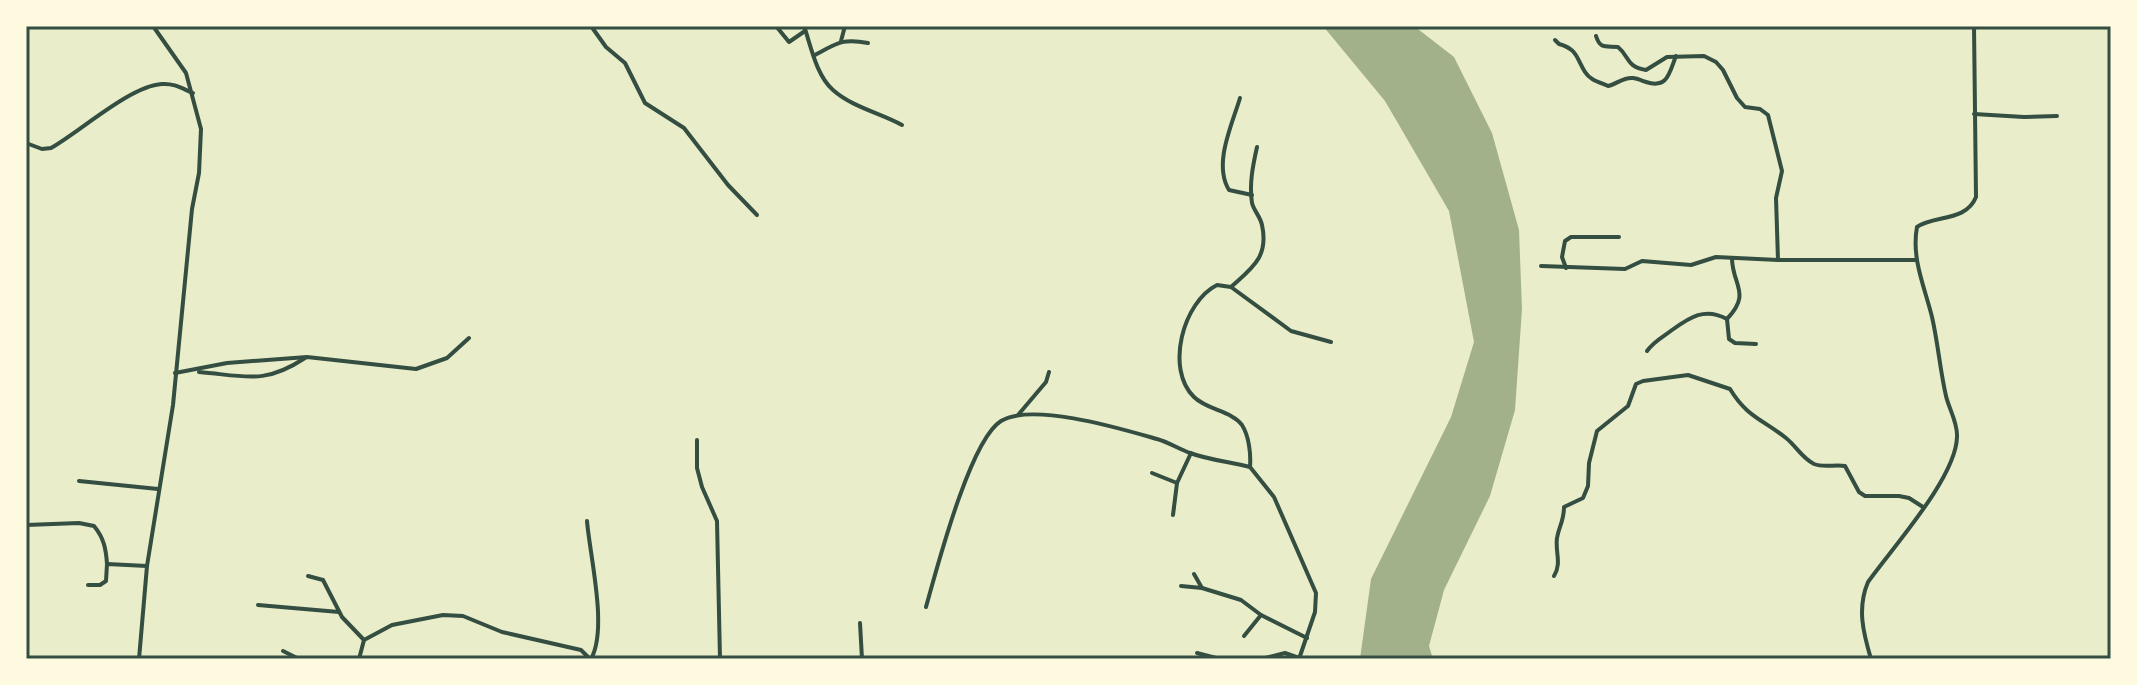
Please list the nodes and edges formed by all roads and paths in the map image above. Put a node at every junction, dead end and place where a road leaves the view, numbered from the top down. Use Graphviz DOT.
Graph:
graph roads {
  1 [pos="153,26"];
  2 [pos="591,26"];
  3 [pos="776,26"];
  4 [pos="845,26"];
  5 [pos="1974,26"];
  6 [pos="804,28"];
  7 [pos="1596,36"];
  8 [pos="1555,40"];
  9 [pos="841,41"];
  10 [pos="868,43"];
  11 [pos="814,56"];
  12 [pos="1676,56"];
  13 [pos="193,93"];
  14 [pos="1240,98"];
  15 [pos="1974,114"];
  16 [pos="2057,116"];
  17 [pos="902,125"];
  18 [pos="26,143"];
  19 [pos="1257,147"];
  20 [pos="1252,195"];
  21 [pos="757,215"];
  22 [pos="1619,237"];
  23 [pos="1732,258"];
  24 [pos="1778,260"];
  25 [pos="1917,260"];
  26 [pos="1541,266"];
  27 [pos="1566,268"];
  28 [pos="1231,287"];
  29 [pos="1727,319"];
  30 [pos="469,338"];
  31 [pos="1331,342"];
  32 [pos="1756,344"];
  33 [pos="1647,351"];
  34 [pos="307,357"];
  35 [pos="191,371"];
  36 [pos="1049,372"];
  37 [pos="175,373"];
  38 [pos="1017,415"];
  39 [pos="697,440"];
  40 [pos="1191,453"];
  41 [pos="1250,467"];
  42 [pos="1152,473"];
  43 [pos="79,481"];
  44 [pos="1177,483"];
  45 [pos="158,489"];
  46 [pos="1923,507"];
  47 [pos="1173,515"];
  48 [pos="587,521"];
  49 [pos="26,525"];
  50 [pos="107,564"];
  51 [pos="147,566"];
  52 [pos="1194,574"];
  53 [pos="308,576"];
  54 [pos="1554,576"];
  55 [pos="88,585"];
  56 [pos="1181,586"];
  57 [pos="1202,588"];
  58 [pos="258,605"];
  59 [pos="926,607"];
  60 [pos="339,612"];
  61 [pos="1261,615"];
  62 [pos="860,623"];
  63 [pos="1244,636"];
  64 [pos="1307,638"];
  65 [pos="364,640"];
  66 [pos="283,651"];
  67 [pos="1197,653"];
  68 [pos="1299,658"];
  69 [pos="139,659"];
  70 [pos="299,659"];
  71 [pos="359,659"];
  72 [pos="590,659"];
  73 [pos="720,659"];
  74 [pos="862,659"];
  75 [pos="1220,659"];
  76 [pos="1261,659"];
  77 [pos="1871,659"];
  1 -- 13 [label="street"];
  2 -- 21 [label="street"];
  3 -- 6 [label="street"];
  4 -- 9 [label="street"];
  5 -- 15 [label="street"];
  6 -- 11 [label="street"];
  7 -- 12 [label="street"];
  8 -- 12 [label="street"];
  9 -- 10 [label="street"];
  9 -- 11 [label="street"];
  11 -- 17 [label="street"];
  12 -- 24 [label="street"];
  13 -- 18 [label="street"];
  13 -- 37 [label="street"];
  14 -- 20 [label="street"];
  15 -- 16 [label="street"];
  15 -- 25 [label="street"];
  19 -- 20 [label="street"];
  20 -- 28 [label="street"];
  22 -- 27 [label="street"];
  23 -- 24 [label="street"];
  23 -- 27 [label="street"];
  23 -- 29 [label="street"];
  24 -- 25 [label="street"];
  25 -- 46 [label="street"];
  26 -- 27 [label="street"];
  28 -- 31 [label="street"];
  28 -- 41 [label="street"];
  29 -- 32 [label="street"];
  29 -- 33 [label="street"];
  30 -- 34 [label="street"];
  34 -- 35 [label="street"];
  34 -- 35 [label="street"];
  35 -- 37 [label="street"];
  36 -- 38 [label="street"];
  37 -- 45 [label="street"];
  38 -- 40 [label="street"];
  38 -- 59 [label="street"];
  39 -- 73 [label="street"];
  40 -- 41 [label="street"];
  40 -- 44 [label="street"];
  41 -- 64 [label="street"];
  42 -- 44 [label="street"];
  43 -- 45 [label="street"];
  44 -- 47 [label="street"];
  45 -- 51 [label="street"];
  46 -- 54 [label="street"];
  46 -- 77 [label="street"];
  48 -- 72 [label="street"];
  49 -- 50 [label="street"];
  50 -- 51 [label="street"];
  50 -- 55 [label="street"];
  51 -- 69 [label="street"];
  52 -- 57 [label="street"];
  53 -- 60 [label="street"];
  56 -- 57 [label="street"];
  57 -- 61 [label="street"];
  58 -- 60 [label="street"];
  60 -- 65 [label="street"];
  61 -- 63 [label="street"];
  61 -- 64 [label="street"];
  62 -- 74 [label="street"];
  64 -- 68 [label="street"];
  65 -- 71 [label="street"];
  65 -- 72 [label="street"];
  66 -- 70 [label="street"];
  67 -- 75 [label="street"];
  68 -- 76 [label="street"];
}
